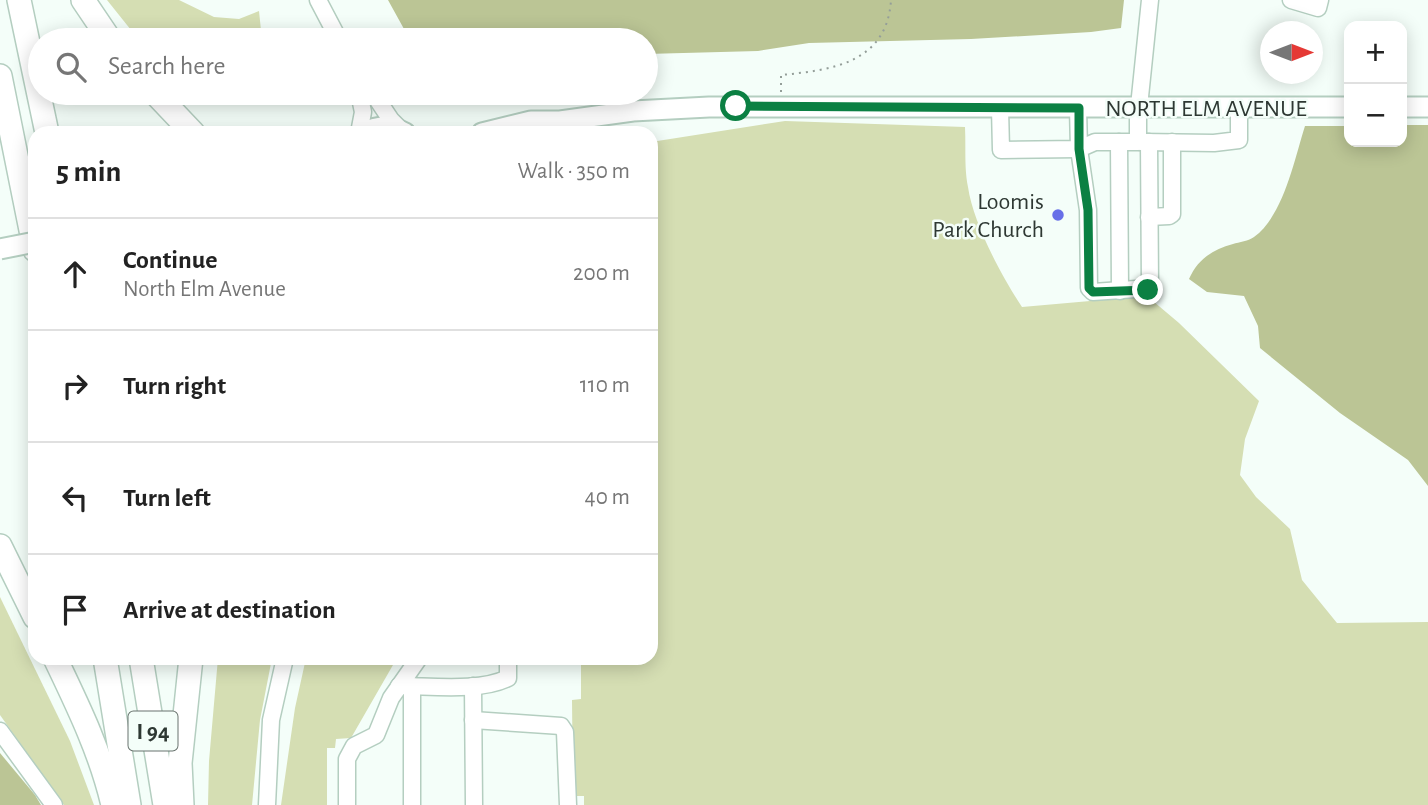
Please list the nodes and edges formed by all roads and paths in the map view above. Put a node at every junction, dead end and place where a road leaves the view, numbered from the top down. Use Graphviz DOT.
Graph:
graph roads {
  1 [pos="19,0"];
  2 [pos="83,0"];
  3 [pos="318,0"];
  4 [pos="891,0"];
  5 [pos="1150,0"];
  6 [pos="1291,0"];
  7 [pos="1320,0"];
  8 [pos="102,28"];
  9 [pos="333,28"];
  10 [pos="28,43"];
  11 [pos="0,76"];
  12 [pos="41,105"];
  13 [pos="166,105"];
  14 [pos="362,105"];
  15 [pos="381,105"];
  16 [pos="781,107"];
  17 [pos="1239,107"];
  18 [pos="1344,107"];
  19 [pos="1407,107"];
  20 [pos="1428,107"];
  21 [pos="1000,108"];
  22 [pos="1079,108"];
  23 [pos="1140,108"];
  24 [pos="559,121"];
  25 [pos="46,126"];
  26 [pos="186,126"];
  27 [pos="362,126"];
  28 [pos="397,126"];
  29 [pos="508,126"];
  30 [pos="546,126"];
  31 [pos="1119,142"];
  32 [pos="1143,142"];
  33 [pos="1172,142"];
  34 [pos="1079,149"];
  35 [pos="28,215"];
  36 [pos="1149,217"];
  37 [pos="28,243"];
  38 [pos="0,249"];
  39 [pos="1120,291"];
  40 [pos="0,546"];
  41 [pos="28,603"];
  42 [pos="58,665"];
  43 [pos="107,665"];
  44 [pos="142,665"];
  45 [pos="190,665"];
  46 [pos="283,665"];
  47 [pos="416,665"];
  48 [pos="508,665"];
  49 [pos="405,686"];
  50 [pos="473,686"];
  51 [pos="474,720"];
  52 [pos="0,731"];
  53 [pos="54,805"];
  54 [pos="113,805"];
  55 [pos="129,805"];
  56 [pos="164,805"];
  57 [pos="182,805"];
  58 [pos="267,805"];
  59 [pos="347,805"];
  60 [pos="412,805"];
  61 [pos="474,805"];
  62 [pos="568,805"];
  1 -- 10 [label="highway"];
  2 -- 8 [label="highway"];
  3 -- 9 [label="street"];
  4 -- 16 [label="path"];
  5 -- 23 [label="street"];
  6 -- 7 [label="street"];
  11 -- 35 [label="highway"];
  12 -- 25 [label="highway"];
  13 -- 26 [label="highway"];
  14 -- 27 [label="street"];
  15 -- 28 [label="street"];
  16 -- 21 [label="main road, NORTH ELM AVENUE"];
  16 -- 24 [label="main road, NORTH ELM AVENUE"];
  17 -- 18 [label="main road, NORTH ELM AVENUE"];
  17 -- 23 [label="main road, NORTH ELM AVENUE"];
  17 -- 33 [label="street"];
  19 -- 20 [label="main road"];
  21 -- 22 [label="main road, NORTH ELM AVENUE"];
  21 -- 34 [label="street"];
  22 -- 23 [label="main road, NORTH ELM AVENUE"];
  22 -- 34 [label="street"];
  23 -- 32 [label="street"];
  24 -- 29 [label="main road, NORTH ELM AVENUE"];
  24 -- 30 [label="main road, NORTH ELM AVENUE"];
  31 -- 32 [label="street"];
  31 -- 34 [label="street"];
  31 -- 39 [label="street"];
  32 -- 33 [label="street"];
  32 -- 36 [label="street"];
  33 -- 36 [label="street"];
  34 -- 39 [label="street"];
  36 -- 39 [label="street"];
  37 -- 38 [label="main road, bridge"];
  40 -- 41 [label="highway"];
  42 -- 54 [label="highway"];
  43 -- 55 [label="highway, I 94"];
  44 -- 56 [label="highway, I 94"];
  45 -- 57 [label="highway"];
  46 -- 58 [label="street"];
  47 -- 49 [label="street"];
  48 -- 50 [label="street"];
  49 -- 50 [label="street"];
  49 -- 59 [label="street"];
  49 -- 60 [label="street"];
  50 -- 51 [label="street"];
  51 -- 61 [label="street"];
  51 -- 62 [label="street"];
  52 -- 53 [label="street"];
}
